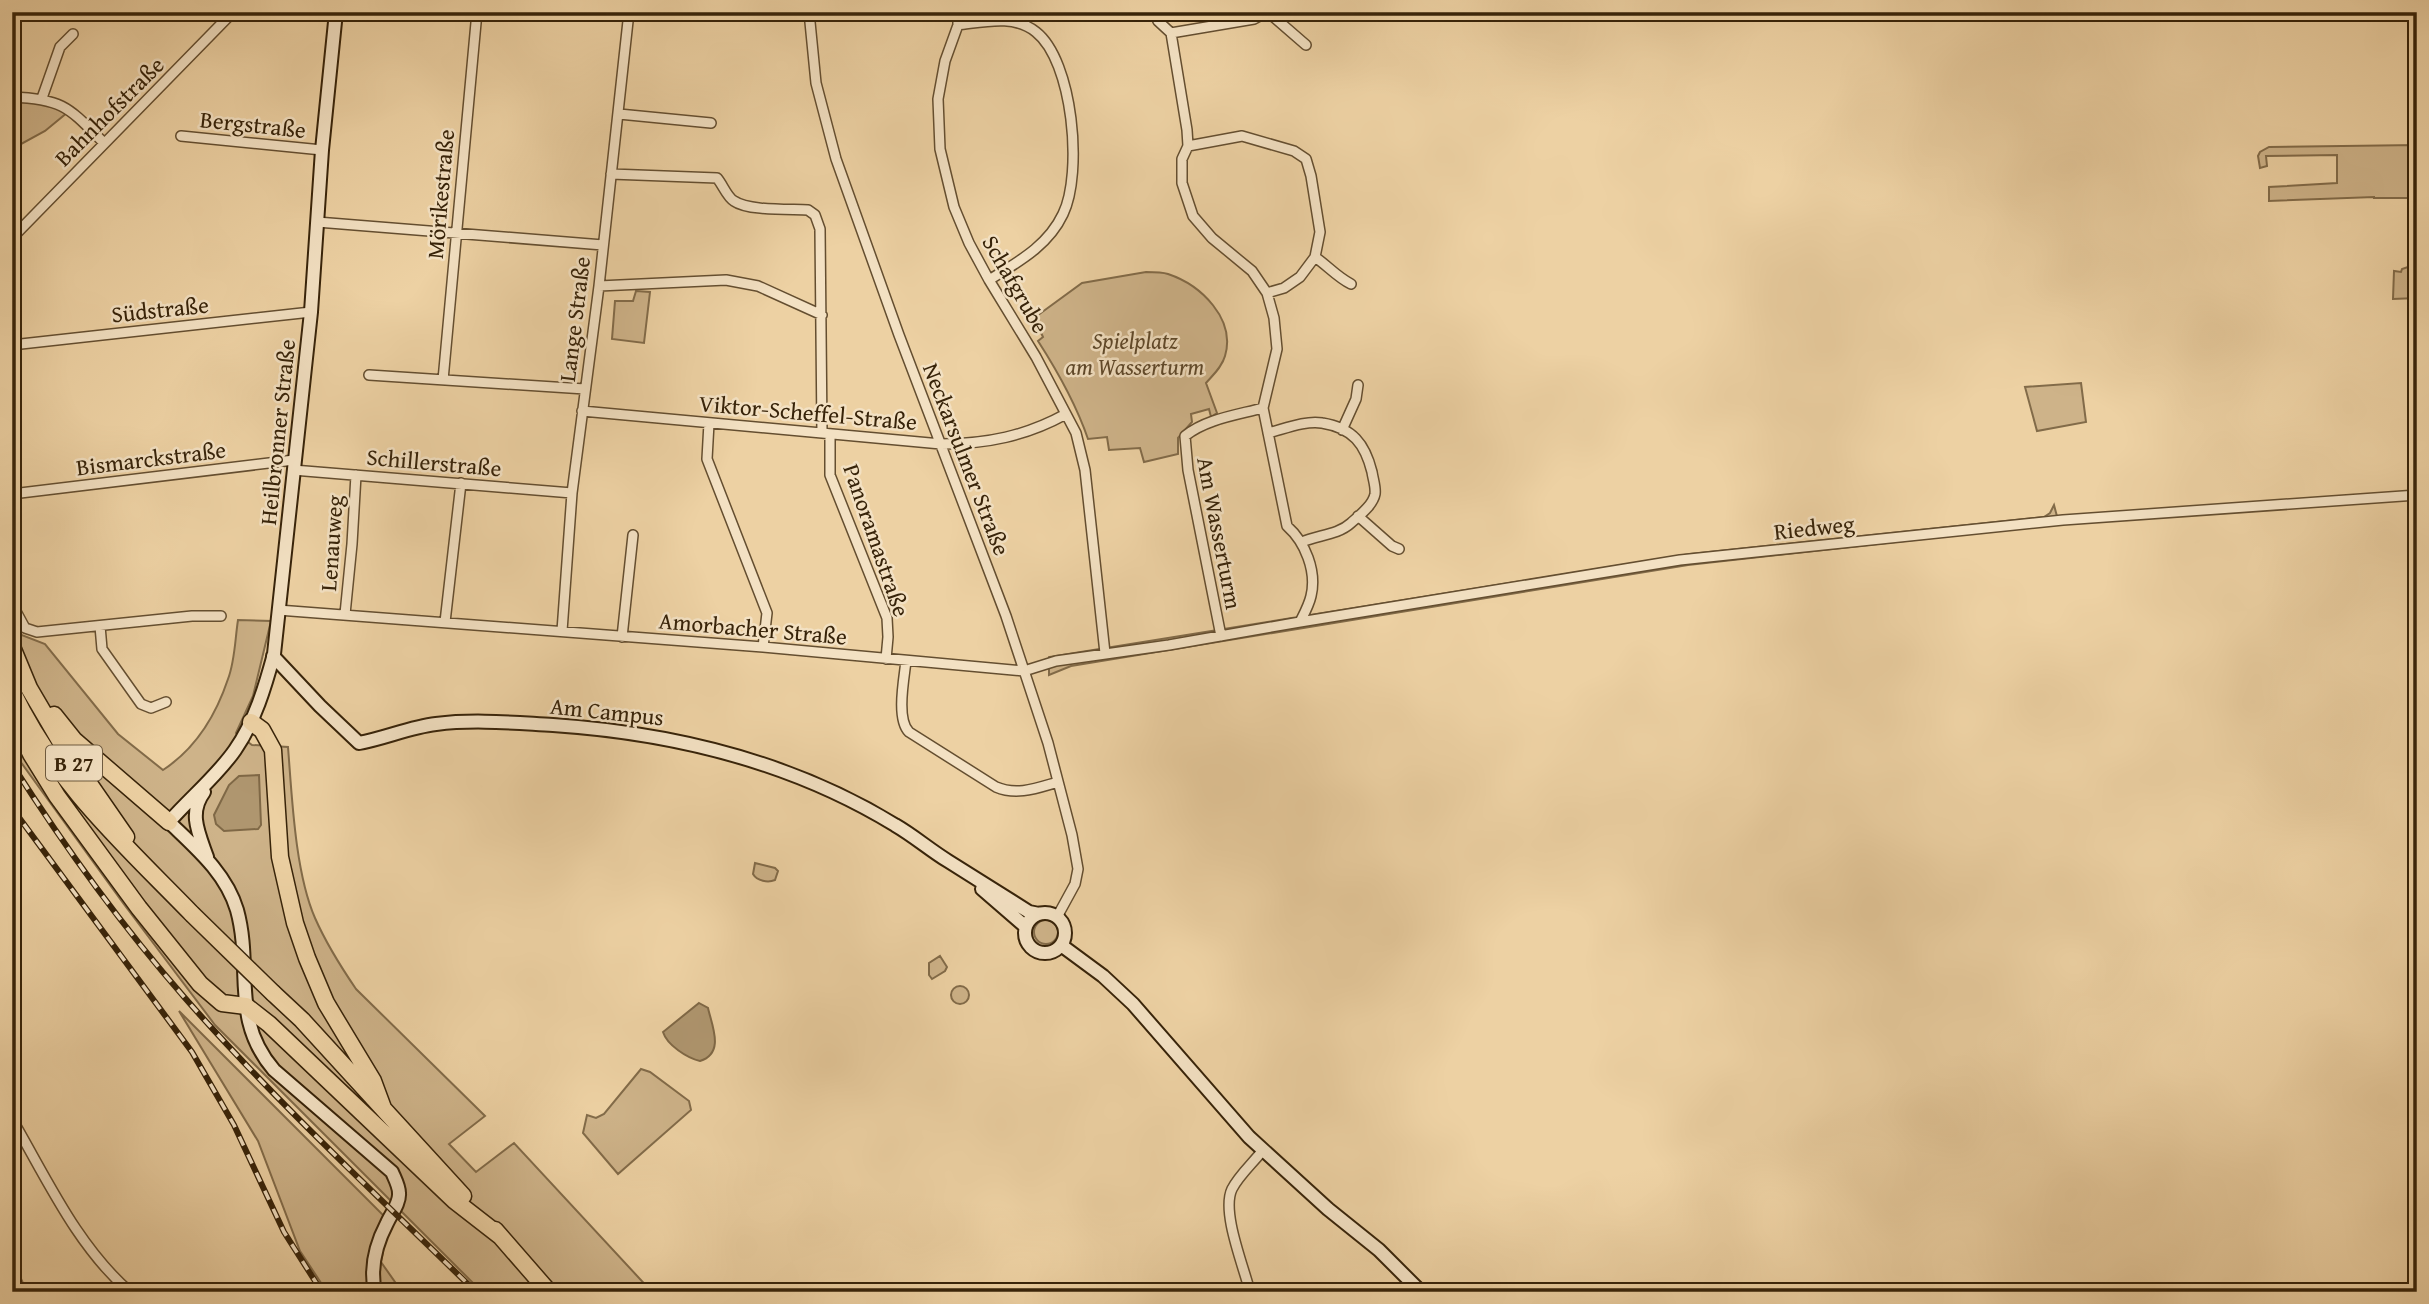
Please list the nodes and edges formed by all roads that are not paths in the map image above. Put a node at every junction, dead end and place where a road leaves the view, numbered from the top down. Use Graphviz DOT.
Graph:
graph roads {
  1 [pos="233,12"];
  2 [pos="336,12"];
  3 [pos="477,12"];
  4 [pos="566,12"];
  5 [pos="809,12"];
  6 [pos="958,12"];
  7 [pos="1155,12"];
  8 [pos="1268,12"];
  9 [pos="629,14"];
  10 [pos="958,25"];
  11 [pos="1171,33"];
  12 [pos="73,34"];
  13 [pos="1306,45"];
  14 [pos="12,97"];
  15 [pos="42,98"];
  16 [pos="619,114"];
  17 [pos="711,123"];
  18 [pos="181,136"];
  19 [pos="104,143"];
  20 [pos="1188,146"];
  21 [pos="322,150"];
  22 [pos="611,174"];
  23 [pos="317,222"];
  24 [pos="456,235"];
  25 [pos="12,238"];
  26 [pos="603,245"];
  27 [pos="1315,257"];
  28 [pos="989,280"];
  29 [pos="1351,284"];
  30 [pos="598,286"];
  31 [pos="1267,293"];
  32 [pos="311,312"];
  33 [pos="822,315"];
  34 [pos="12,345"];
  35 [pos="369,375"];
  36 [pos="443,380"];
  37 [pos="1358,385"];
  38 [pos="585,389"];
  39 [pos="1263,408"];
  40 [pos="582,411"];
  41 [pos="1066,414"];
  42 [pos="709,422"];
  43 [pos="1342,430"];
  44 [pos="1268,433"];
  45 [pos="826,434"];
  46 [pos="941,444"];
  47 [pos="293,465"];
  48 [pos="356,475"];
  49 [pos="461,483"];
  50 [pos="572,493"];
  51 [pos="12,494"];
  52 [pos="2417,495"];
  53 [pos="1358,516"];
  54 [pos="633,536"];
  55 [pos="1301,542"];
  56 [pos="1399,549"];
  57 [pos="12,604"];
  58 [pos="278,610"];
  59 [pos="345,614"];
  60 [pos="221,616"];
  61 [pos="445,622"];
  62 [pos="1300,622"];
  63 [pos="100,626"];
  64 [pos="562,631"];
  65 [pos="1221,636"];
  66 [pos="622,637"];
  67 [pos="764,648"];
  68 [pos="1105,653"];
  69 [pos="15,654"];
  70 [pos="273,656"];
  71 [pos="886,659"];
  72 [pos="906,661"];
  73 [pos="1024,671"];
  74 [pos="12,691"];
  75 [pos="166,702"];
  76 [pos="12,716"];
  77 [pos="251,722"];
  78 [pos="222,766"];
  79 [pos="1058,782"];
  80 [pos="169,822"];
  81 [pos="208,859"];
  82 [pos="140,860"];
  83 [pos="946,860"];
  84 [pos="1040,914"];
  85 [pos="1057,917"];
  86 [pos="1026,927"];
  87 [pos="1061,945"];
  88 [pos="246,1006"];
  89 [pos="383,1108"];
  90 [pos="12,1119"];
  91 [pos="1263,1150"];
  92 [pos="500,1237"];
  93 [pos="130,1292"];
  94 [pos="374,1292"];
  95 [pos="549,1292"];
  96 [pos="1250,1292"];
  97 [pos="1421,1292"];
  1 -- 19 [label="street, Bahnhofstraße"];
  2 -- 21 [label="street, Heilbronner Straße"];
  3 -- 24 [label="street, Mörikestraße"];
  4 -- 9 [label="street"];
  5 -- 46 [label="street, Neckarsulmer Straße"];
  6 -- 10 [label="street, Schafgrube"];
  7 -- 11 [label="street"];
  8 -- 11 [label="street"];
  8 -- 13 [label="street"];
  9 -- 16 [label="street, Lange Straße"];
  10 -- 28 [label="street, Schafgrube"];
  10 -- 28 [label="street"];
  11 -- 20 [label="street"];
  12 -- 15 [label="street"];
  14 -- 15 [label="street"];
  15 -- 19 [label="street"];
  16 -- 17 [label="street"];
  16 -- 22 [label="street, Lange Straße"];
  18 -- 21 [label="street, Bergstraße"];
  19 -- 25 [label="street, Bahnhofstraße"];
  20 -- 27 [label="street"];
  20 -- 31 [label="street"];
  21 -- 23 [label="street, Heilbronner Straße"];
  22 -- 26 [label="street, Lange Straße"];
  22 -- 33 [label="street, Panoramastraße"];
  23 -- 24 [label="street"];
  23 -- 32 [label="street, Heilbronner Straße"];
  24 -- 26 [label="street"];
  24 -- 36 [label="street, Mörikestraße"];
  26 -- 30 [label="street, Lange Straße"];
  27 -- 29 [label="street"];
  27 -- 31 [label="street"];
  28 -- 41 [label="street, Schafgrube"];
  30 -- 33 [label="street"];
  30 -- 38 [label="street, Lange Straße"];
  31 -- 39 [label="street"];
  32 -- 34 [label="street, Südstraße"];
  32 -- 47 [label="street, Heilbronner Straße"];
  33 -- 45 [label="street, Panoramastraße"];
  35 -- 36 [label="street"];
  36 -- 38 [label="street"];
  37 -- 43 [label="street"];
  38 -- 40 [label="street, Lange Straße"];
  39 -- 44 [label="street"];
  39 -- 65 [label="street, Am Wasserturm"];
  40 -- 42 [label="street, Viktor-Scheffel-Straße"];
  40 -- 50 [label="street, Lange Straße"];
  41 -- 46 [label="street, Viktor-Scheffel-Straße"];
  41 -- 68 [label="street, Schafgrube"];
  42 -- 45 [label="street, Viktor-Scheffel-Straße"];
  42 -- 67 [label="street"];
  43 -- 44 [label="street"];
  43 -- 53 [label="street"];
  44 -- 55 [label="street"];
  45 -- 46 [label="street, Viktor-Scheffel-Straße"];
  45 -- 71 [label="street, Panoramastraße"];
  46 -- 73 [label="street, Neckarsulmer Straße"];
  47 -- 48 [label="street, Schillerstraße"];
  47 -- 51 [label="street, Bismarckstraße"];
  47 -- 58 [label="street, Heilbronner Straße"];
  48 -- 49 [label="street, Schillerstraße"];
  48 -- 59 [label="street, Lenauweg"];
  49 -- 50 [label="street, Schillerstraße"];
  49 -- 61 [label="street"];
  50 -- 64 [label="street, Lange Straße"];
  52 -- 62 [label="street, Riedweg"];
  53 -- 55 [label="street"];
  53 -- 56 [label="street"];
  54 -- 66 [label="street"];
  55 -- 62 [label="street"];
  57 -- 63 [label="street"];
  58 -- 59 [label="street, Amorbacher Straße"];
  58 -- 70 [label="street, Heilbronner Straße"];
  59 -- 61 [label="street, Amorbacher Straße"];
  60 -- 63 [label="street"];
  61 -- 64 [label="street, Amorbacher Straße"];
  62 -- 65 [label="street, Riedweg"];
  63 -- 75 [label="street"];
  64 -- 66 [label="street, Amorbacher Straße"];
  65 -- 68 [label="street, Amorbacher Straße"];
  66 -- 67 [label="street, Amorbacher Straße"];
  67 -- 71 [label="street, Amorbacher Straße"];
  68 -- 73 [label="street, Amorbacher Straße"];
  69 -- 80 [label="highway"];
  69 -- 82 [label="highway, B 27"];
  70 -- 77 [label="street, Heilbronner Straße"];
  70 -- 83 [label="street, Am Campus"];
  71 -- 72 [label="street, Amorbacher Straße"];
  72 -- 73 [label="street, Amorbacher Straße"];
  72 -- 79 [label="street"];
  73 -- 79 [label="street, Neckarsulmer Straße"];
  74 -- 82 [label="highway, B 27"];
  76 -- 88 [label="highway"];
  77 -- 78 [label="street, Heilbronner Straße"];
  77 -- 89 [label="highway"];
  78 -- 80 [label="street, Heilbronner Straße"];
  78 -- 81 [label="street"];
  79 -- 85 [label="street, Neckarsulmer Straße"];
  80 -- 81 [label="street"];
  81 -- 88 [label="street"];
  82 -- 89 [label="highway, B 27, bridge"];
  83 -- 84 [label="street, Am Campus"];
  83 -- 86 [label="street, Am Campus"];
  84 -- 85 [label="street"];
  84 -- 86 [label="street"];
  85 -- 87 [label="street"];
  86 -- 87 [label="street"];
  87 -- 91 [label="street"];
  88 -- 92 [label="highway"];
  88 -- 94 [label="street"];
  89 -- 92 [label="highway, B 27"];
  90 -- 93 [label="street"];
  91 -- 96 [label="street"];
  91 -- 97 [label="street"];
  92 -- 95 [label="highway, B 27"];
}
